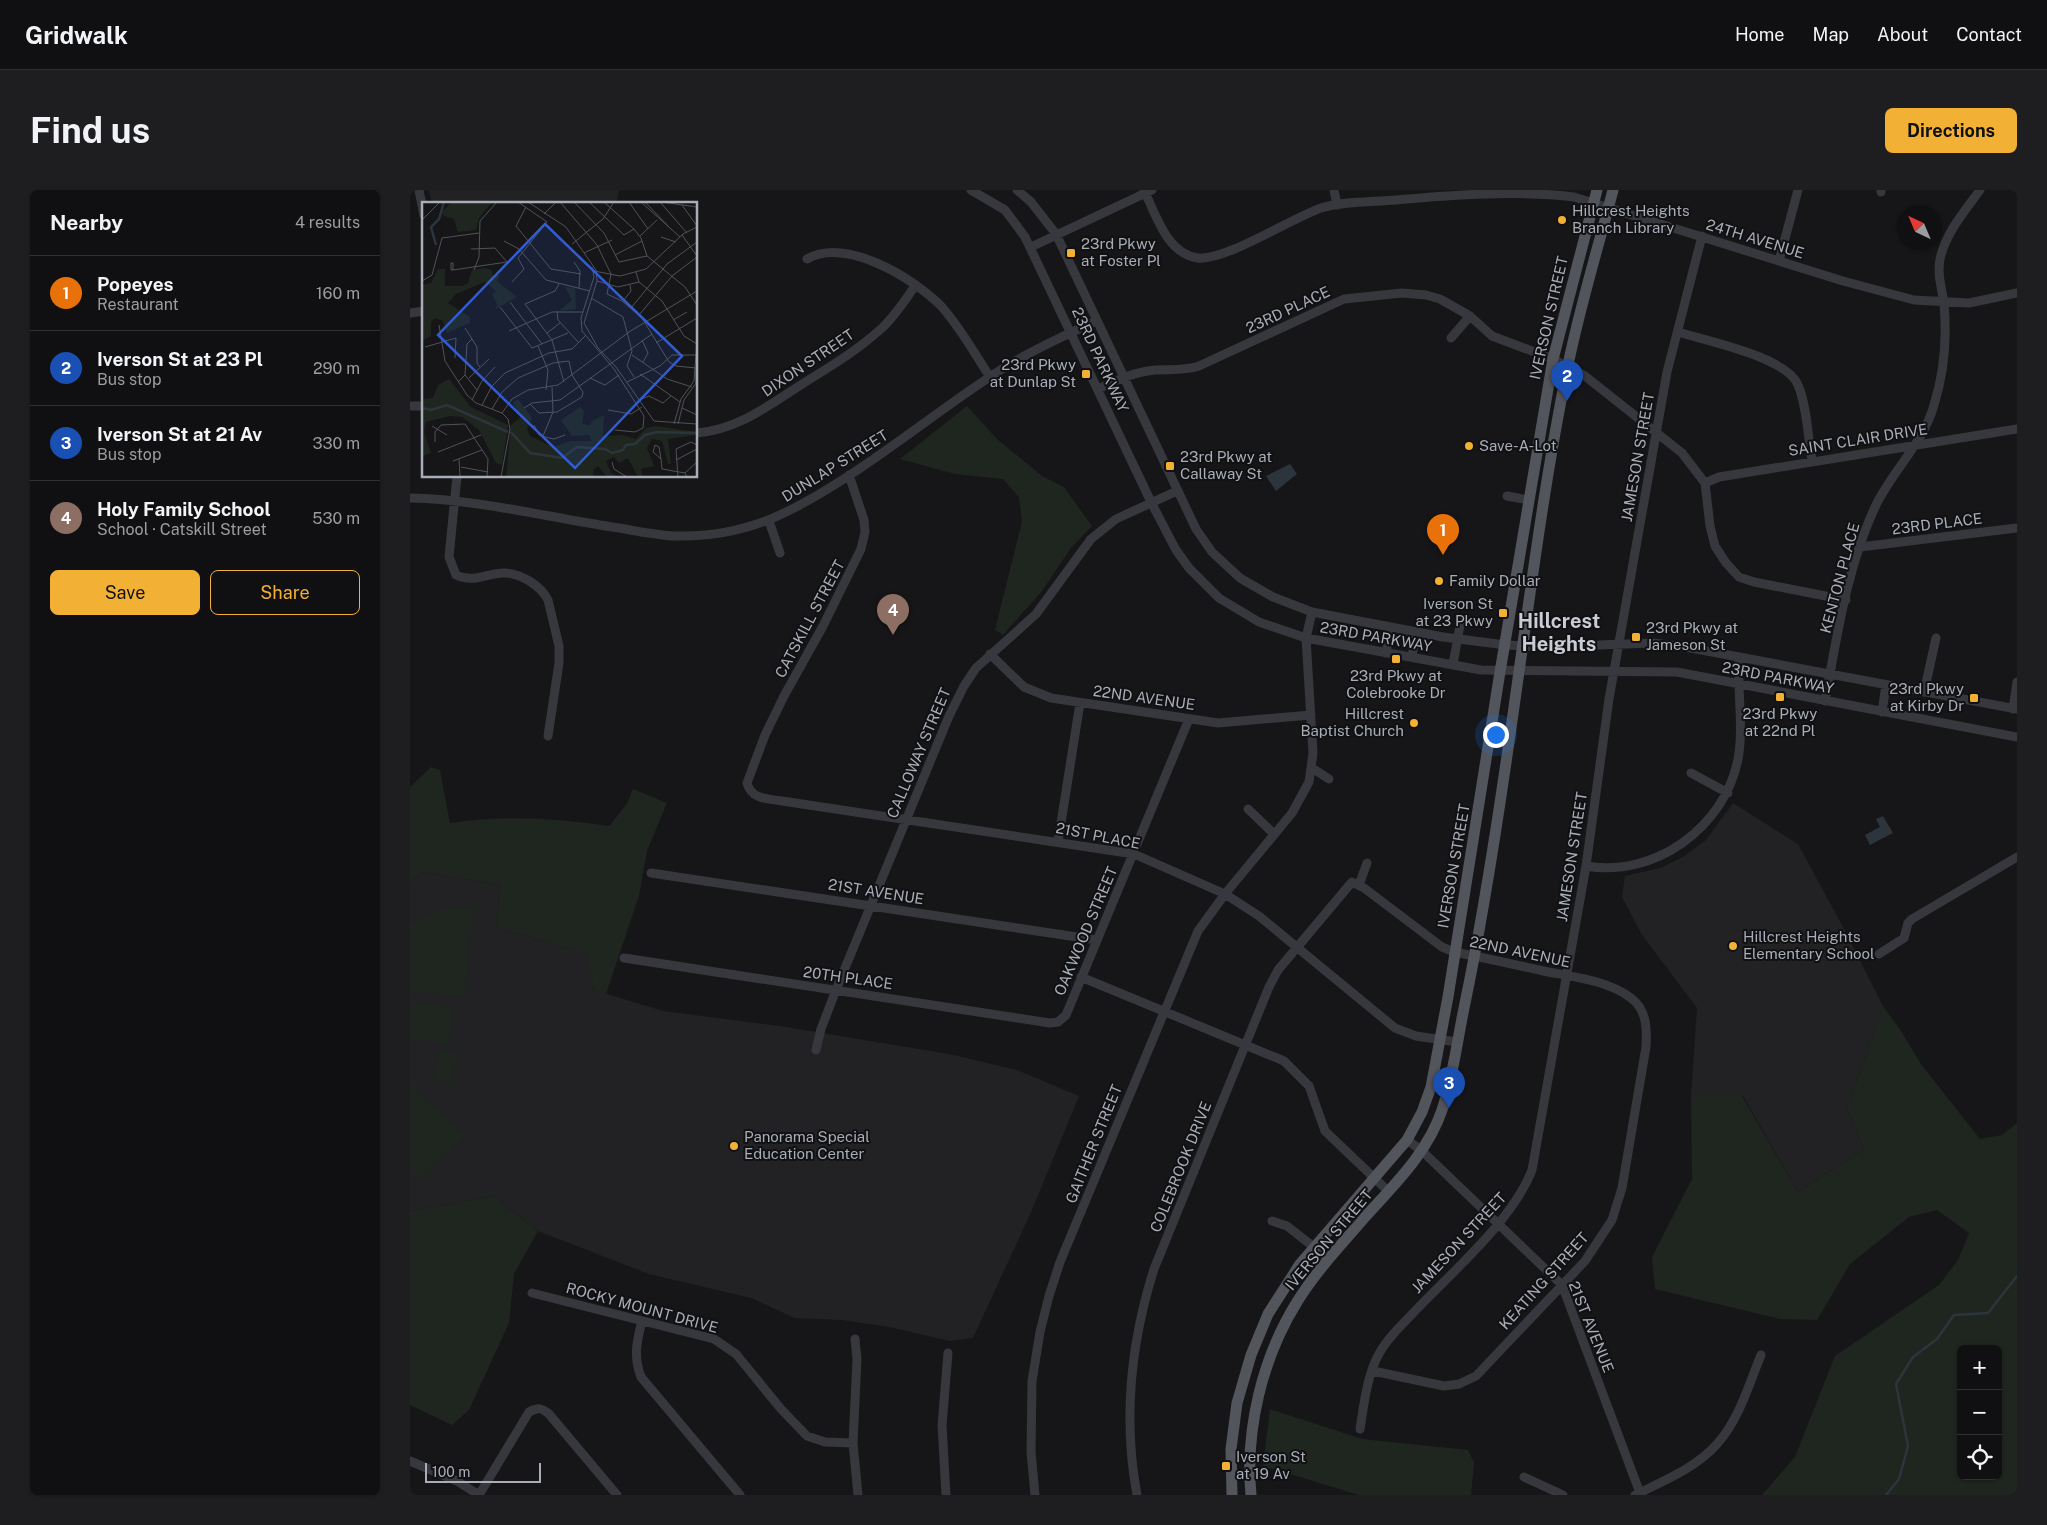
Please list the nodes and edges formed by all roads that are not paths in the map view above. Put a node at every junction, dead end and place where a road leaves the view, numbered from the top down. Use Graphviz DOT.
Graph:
graph roads {
  1 [pos="419,190"];
  2 [pos="1017,190"];
  3 [pos="1334,190"];
  4 [pos="1513,190"];
  5 [pos="1597,190"];
  6 [pos="1613,190"];
  7 [pos="1798,190"];
  8 [pos="1980,190"];
  9 [pos="977,191"];
  10 [pos="1147,191"];
  11 [pos="1423,194"];
  12 [pos="1593,204"];
  13 [pos="422,205"];
  14 [pos="1336,205"];
  15 [pos="1608,208"];
  16 [pos="1056,234"];
  17 [pos="1702,236"];
  18 [pos="1031,247"];
  19 [pos="807,259"];
  20 [pos="1779,261"];
  21 [pos="915,286"];
  22 [pos="2017,292"];
  23 [pos="1944,303"];
  24 [pos="1470,316"];
  25 [pos="1096,321"];
  26 [pos="1678,332"];
  27 [pos="1071,333"];
  28 [pos="1451,338"];
  29 [pos="1553,359"];
  30 [pos="1568,366"];
  31 [pos="990,377"];
  32 [pos="1123,377"];
  33 [pos="1098,389"];
  34 [pos="2017,429"];
  35 [pos="1657,430"];
  36 [pos="698,432"];
  37 [pos="1915,445"];
  38 [pos="1812,460"];
  39 [pos="849,475"];
  40 [pos="457,478"];
  41 [pos="1705,483"];
  42 [pos="1177,491"];
  43 [pos="1507,496"];
  44 [pos="410,498"];
  45 [pos="1529,500"];
  46 [pos="456,502"];
  47 [pos="1152,504"];
  48 [pos="769,520"];
  49 [pos="2017,528"];
  50 [pos="1860,547"];
  51 [pos="780,554"];
  52 [pos="1846,600"];
  53 [pos="1312,612"];
  54 [pos="1461,620"];
  55 [pos="1390,628"];
  56 [pos="1415,632"];
  57 [pos="1306,638"];
  58 [pos="1936,638"];
  59 [pos="1458,639"];
  60 [pos="1621,643"];
  61 [pos="1506,645"];
  62 [pos="1523,645"];
  63 [pos="1386,653"];
  64 [pos="990,654"];
  65 [pos="1412,657"];
  66 [pos="1739,657"];
  67 [pos="1453,664"];
  68 [pos="1500,672"];
  69 [pos="1519,672"];
  70 [pos="1614,672"];
  71 [pos="1830,674"];
  72 [pos="2017,682"];
  73 [pos="1737,684"];
  74 [pos="1886,685"];
  75 [pos="1924,692"];
  76 [pos="1825,701"];
  77 [pos="1080,703"];
  78 [pos="2015,709"];
  79 [pos="1882,712"];
  80 [pos="1311,715"];
  81 [pos="1189,719"];
  82 [pos="548,736"];
  83 [pos="2017,737"];
  84 [pos="1312,768"];
  85 [pos="751,771"];
  86 [pos="1691,773"];
  87 [pos="1329,779"];
  88 [pos="1728,793"];
  89 [pos="1248,810"];
  90 [pos="905,821"];
  91 [pos="1274,834"];
  92 [pos="1058,842"];
  93 [pos="1134,854"];
  94 [pos="2017,858"];
  95 [pos="1367,863"];
  96 [pos="1586,866"];
  97 [pos="651,873"];
  98 [pos="1355,884"];
  99 [pos="1225,894"];
  100 [pos="870,905"];
  101 [pos="1097,940"];
  102 [pos="1297,946"];
  103 [pos="1454,952"];
  104 [pos="1879,954"];
  105 [pos="1475,956"];
  106 [pos="624,958"];
  107 [pos="1566,975"];
  108 [pos="1081,977"];
  109 [pos="1613,988"];
  110 [pos="836,990"];
  111 [pos="1164,1010"];
  112 [pos="1066,1015"];
  113 [pos="1440,1040"];
  114 [pos="1457,1042"];
  115 [pos="1246,1044"];
  116 [pos="816,1050"];
  117 [pos="1407,1140"];
  118 [pos="1422,1151"];
  119 [pos="1375,1179"];
  120 [pos="1389,1192"];
  121 [pos="1272,1221"];
  122 [pos="1497,1225"];
  123 [pos="1314,1247"];
  124 [pos="1329,1259"];
  125 [pos="1562,1285"];
  126 [pos="532,1293"];
  127 [pos="642,1321"];
  128 [pos="855,1339"];
  129 [pos="948,1353"];
  130 [pos="1761,1355"];
  131 [pos="1373,1371"];
  132 [pos="1360,1429"];
  133 [pos="853,1443"];
  134 [pos="410,1461"];
  135 [pos="1524,1477"];
  136 [pos="1638,1494"];
  137 [pos="479,1495"];
  138 [pos="618,1495"];
  139 [pos="740,1495"];
  140 [pos="858,1495"];
  141 [pos="946,1495"];
  142 [pos="1035,1495"];
  143 [pos="1138,1495"];
  144 [pos="1232,1495"];
  145 [pos="1251,1495"];
  146 [pos="1562,1495"];
  1 -- 13 [label="street"];
  2 -- 16 [label="street, 23RD PARKWAY"];
  3 -- 14 [label="street"];
  4 -- 11 [label="street, 24TH AVENUE"];
  4 -- 12 [label="street, 24TH AVENUE"];
  5 -- 12 [label="main road, IVERSON STREET"];
  6 -- 15 [label="main road, IVERSON STREET"];
  7 -- 20 [label="street"];
  8 -- 23 [label="street, KENTON PLACE"];
  9 -- 18 [label="street, 23RD PARKWAY"];
  10 -- 14 [label="street, 24TH AVENUE"];
  10 -- 16 [label="street"];
  11 -- 14 [label="street, 24TH AVENUE"];
  12 -- 15 [label="street, 24TH AVENUE"];
  12 -- 29 [label="main road, IVERSON STREET"];
  15 -- 17 [label="street, 24TH AVENUE"];
  15 -- 30 [label="main road, IVERSON STREET"];
  16 -- 18 [label="street"];
  16 -- 25 [label="street, 23RD PARKWAY"];
  17 -- 20 [label="street, 24TH AVENUE"];
  17 -- 26 [label="street, JAMESON STREET"];
  18 -- 27 [label="street, 23RD PARKWAY"];
  19 -- 21 [label="street"];
  20 -- 23 [label="street, 24TH AVENUE"];
  21 -- 31 [label="street"];
  21 -- 36 [label="street, DIXON STREET"];
  22 -- 23 [label="street, 24TH AVENUE"];
  23 -- 37 [label="street, KENTON PLACE"];
  24 -- 28 [label="street"];
  24 -- 29 [label="street, 23RD PLACE"];
  24 -- 32 [label="street, 23RD PLACE"];
  25 -- 27 [label="street, DUNLAP STREET"];
  25 -- 32 [label="street, 23RD PARKWAY"];
  26 -- 35 [label="street, JAMESON STREET"];
  26 -- 38 [label="street"];
  27 -- 31 [label="street, DUNLAP STREET"];
  27 -- 33 [label="street, 23RD PARKWAY"];
  29 -- 30 [label="street, 23RD PLACE"];
  29 -- 45 [label="main road, IVERSON STREET"];
  30 -- 35 [label="street, 23RD PLACE"];
  30 -- 62 [label="main road, IVERSON STREET"];
  31 -- 39 [label="street, DUNLAP STREET"];
  32 -- 33 [label="street, 23RD PLACE"];
  32 -- 42 [label="street, 23RD PARKWAY"];
  33 -- 47 [label="street, 23RD PARKWAY"];
  34 -- 37 [label="street, SAINT CLAIR DRIVE"];
  35 -- 41 [label="street, 23RD PLACE"];
  35 -- 60 [label="street, JAMESON STREET"];
  37 -- 38 [label="street, SAINT CLAIR DRIVE"];
  37 -- 50 [label="street, KENTON PLACE"];
  38 -- 41 [label="street, SAINT CLAIR DRIVE"];
  39 -- 48 [label="street, DUNLAP STREET"];
  39 -- 85 [label="street, CATSKILL STREET"];
  40 -- 46 [label="street"];
  41 -- 52 [label="street, 23RD PLACE"];
  42 -- 47 [label="street, CALLOWAY STREET"];
  42 -- 53 [label="street, 23RD PARKWAY"];
  43 -- 45 [label="street"];
  44 -- 46 [label="street, DUNLAP STREET"];
  45 -- 61 [label="main road, IVERSON STREET"];
  46 -- 48 [label="street, DUNLAP STREET"];
  46 -- 82 [label="street"];
  47 -- 57 [label="street, 23RD PARKWAY"];
  47 -- 64 [label="street, CALLOWAY STREET"];
  48 -- 51 [label="street"];
  49 -- 50 [label="street, 23RD PLACE"];
  50 -- 52 [label="street, KENTON PLACE"];
  52 -- 71 [label="street, KENTON PLACE"];
  53 -- 55 [label="street, 23RD PARKWAY"];
  53 -- 57 [label="street, GAITHER STREET"];
  54 -- 59 [label="street"];
  55 -- 56 [label="street, 23RD PARKWAY"];
  55 -- 63 [label="street"];
  56 -- 59 [label="street, 23RD PARKWAY"];
  56 -- 65 [label="street"];
  57 -- 63 [label="street, 23RD PARKWAY"];
  57 -- 80 [label="street, GAITHER STREET"];
  58 -- 75 [label="street"];
  59 -- 61 [label="street, 23RD PARKWAY"];
  59 -- 67 [label="street"];
  60 -- 62 [label="street, 23RD PARKWAY"];
  60 -- 66 [label="street, 23RD PARKWAY"];
  60 -- 70 [label="street, JAMESON STREET"];
  61 -- 62 [label="street, 23RD PARKWAY"];
  61 -- 68 [label="main road, IVERSON STREET"];
  62 -- 69 [label="main road, IVERSON STREET"];
  63 -- 65 [label="street, 23RD PARKWAY"];
  64 -- 77 [label="street, 22ND AVENUE"];
  64 -- 90 [label="street, CALLOWAY STREET"];
  65 -- 67 [label="street, 23RD PARKWAY"];
  66 -- 71 [label="street, 23RD PARKWAY"];
  66 -- 73 [label="street"];
  67 -- 68 [label="street, 23RD PARKWAY"];
  68 -- 69 [label="street, 23RD PARKWAY"];
  68 -- 103 [label="main road, IVERSON STREET"];
  69 -- 70 [label="street, 23RD PARKWAY"];
  69 -- 105 [label="main road, IVERSON STREET"];
  70 -- 73 [label="street, 23RD PARKWAY"];
  70 -- 96 [label="street, JAMESON STREET"];
  71 -- 74 [label="street, 23RD PARKWAY"];
  71 -- 76 [label="street, KENTON PLACE"];
  72 -- 78 [label="street"];
  73 -- 76 [label="street, 23RD PARKWAY"];
  73 -- 88 [label="street"];
  74 -- 75 [label="street, 23RD PARKWAY"];
  74 -- 79 [label="street"];
  75 -- 78 [label="street, 23RD PARKWAY"];
  76 -- 79 [label="street, 23RD PARKWAY"];
  77 -- 81 [label="street, 22ND AVENUE"];
  77 -- 92 [label="street"];
  79 -- 83 [label="street, 23RD PARKWAY"];
  80 -- 81 [label="street, 22ND AVENUE"];
  80 -- 84 [label="street, GAITHER STREET"];
  81 -- 93 [label="street, OAKWOOD STREET"];
  84 -- 87 [label="street"];
  84 -- 91 [label="street, GAITHER STREET"];
  85 -- 90 [label="street, 21ST PLACE"];
  86 -- 88 [label="street"];
  88 -- 96 [label="street"];
  89 -- 91 [label="street"];
  90 -- 92 [label="street, 21ST PLACE"];
  90 -- 100 [label="street, CALLOWAY STREET"];
  91 -- 99 [label="street, GAITHER STREET"];
  92 -- 93 [label="street, 21ST PLACE"];
  93 -- 99 [label="street, 21ST PLACE"];
  93 -- 101 [label="street, OAKWOOD STREET"];
  94 -- 104 [label="street"];
  95 -- 98 [label="street, COLEBROOK DRIVE"];
  96 -- 107 [label="street, JAMESON STREET"];
  97 -- 100 [label="street, 21ST AVENUE"];
  98 -- 102 [label="street, COLEBROOK DRIVE"];
  98 -- 103 [label="street, 22ND AVENUE"];
  99 -- 102 [label="street, 21ST PLACE"];
  99 -- 111 [label="street, GAITHER STREET"];
  100 -- 101 [label="street, 21ST AVENUE"];
  100 -- 110 [label="street, CALLOWAY STREET"];
  101 -- 108 [label="street, OAKWOOD STREET"];
  102 -- 113 [label="street, 21ST PLACE"];
  102 -- 115 [label="street, COLEBROOK DRIVE"];
  103 -- 105 [label="street, 22ND AVENUE"];
  103 -- 113 [label="main road, IVERSON STREET"];
  105 -- 107 [label="street, 22ND AVENUE"];
  105 -- 114 [label="main road, IVERSON STREET"];
  106 -- 110 [label="street, 20TH PLACE"];
  107 -- 109 [label="street, 22ND AVENUE"];
  107 -- 122 [label="street, JAMESON STREET"];
  108 -- 111 [label="street"];
  108 -- 112 [label="street, OAKWOOD STREET"];
  109 -- 125 [label="street, KEATING STREET"];
  110 -- 112 [label="street, 20TH PLACE"];
  110 -- 116 [label="street, CALLOWAY STREET"];
  111 -- 115 [label="street"];
  111 -- 142 [label="street, GAITHER STREET"];
  113 -- 114 [label="street, 21ST PLACE"];
  113 -- 117 [label="main road, IVERSON STREET"];
  114 -- 118 [label="main road, IVERSON STREET"];
  115 -- 119 [label="street"];
  115 -- 143 [label="street, COLEBROOK DRIVE"];
  117 -- 118 [label="street, 21ST AVENUE"];
  117 -- 119 [label="main road, IVERSON STREET"];
  118 -- 120 [label="main road, IVERSON STREET"];
  118 -- 122 [label="street, 21ST AVENUE"];
  119 -- 120 [label="street"];
  119 -- 123 [label="main road, IVERSON STREET"];
  120 -- 124 [label="main road, IVERSON STREET"];
  121 -- 123 [label="street"];
  122 -- 125 [label="street, 21ST AVENUE"];
  122 -- 131 [label="street, JAMESON STREET"];
  123 -- 124 [label="street"];
  123 -- 144 [label="main road, IVERSON STREET"];
  124 -- 145 [label="main road, IVERSON STREET"];
  125 -- 131 [label="street, KEATING STREET"];
  125 -- 136 [label="street, 21ST AVENUE"];
  126 -- 127 [label="street, ROCKY MOUNT DRIVE"];
  127 -- 133 [label="street, ROCKY MOUNT DRIVE"];
  127 -- 139 [label="street"];
  128 -- 133 [label="street"];
  129 -- 141 [label="street"];
  130 -- 136 [label="street"];
  131 -- 132 [label="street, JAMESON STREET"];
  133 -- 140 [label="street"];
  134 -- 137 [label="street"];
  135 -- 146 [label="street"];
  137 -- 138 [label="street"];
}
